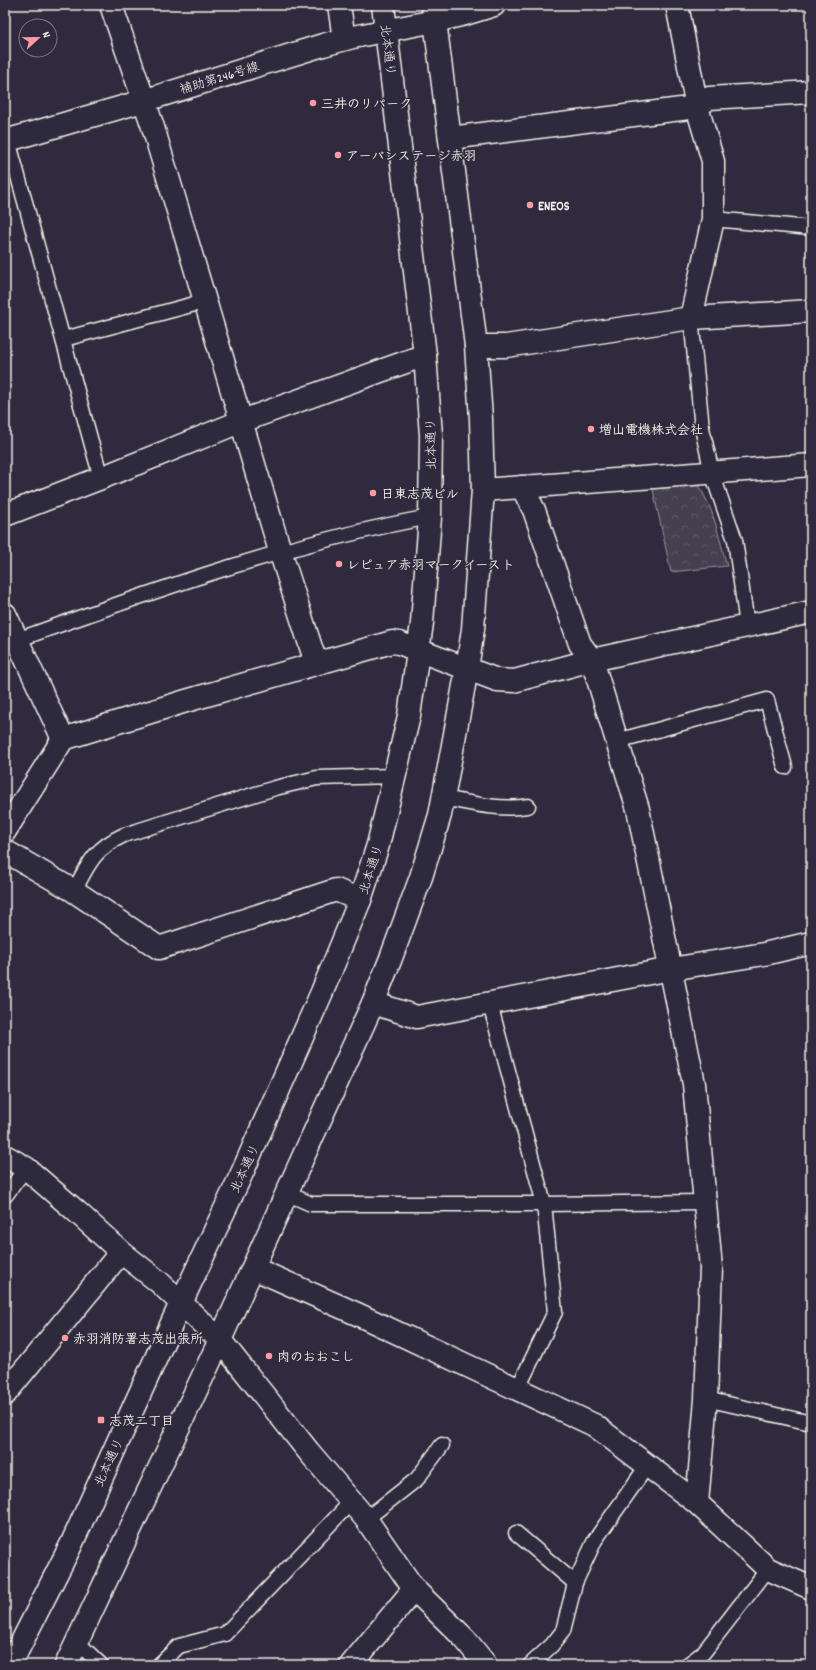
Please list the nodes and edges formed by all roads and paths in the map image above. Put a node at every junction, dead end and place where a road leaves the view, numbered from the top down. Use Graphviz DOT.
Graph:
graph roads {
  1 [pos="111,5"];
  2 [pos="339,5"];
  3 [pos="383,5"];
  4 [pos="494,5"];
  5 [pos="677,5"];
  6 [pos="434,13"];
  7 [pos="386,31"];
  8 [pos="344,39"];
  9 [pos="811,92"];
  10 [pos="143,101"];
  11 [pos="697,107"];
  12 [pos="450,138"];
  13 [pos="7,140"];
  14 [pos="713,219"];
  15 [pos="811,228"];
  16 [pos="206,300"];
  17 [pos="811,311"];
  18 [pos="691,318"];
  19 [pos="64,339"];
  20 [pos="476,346"];
  21 [pos="425,355"];
  22 [pos="242,421"];
  23 [pos="811,465"];
  24 [pos="712,473"];
  25 [pos="101,478"];
  26 [pos="522,487"];
  27 [pos="483,490"];
  28 [pos="5,515"];
  29 [pos="430,517"];
  30 [pos="280,551"];
  31 [pos="811,612"];
  32 [pos="5,614"];
  33 [pos="747,625"];
  34 [pos="11,643"];
  35 [pos="419,652"];
  36 [pos="592,660"];
  37 [pos="316,663"];
  38 [pos="468,669"];
  39 [pos="64,739"];
  40 [pos="617,741"];
  41 [pos="785,767"];
  42 [pos="395,776"];
  43 [pos="443,798"];
  44 [pos="528,806"];
  45 [pos="5,831"];
  46 [pos="5,851"];
  47 [pos="74,891"];
  48 [pos="360,900"];
  49 [pos="811,943"];
  50 [pos="671,969"];
  51 [pos="373,1003"];
  52 [pos="490,1004"];
  53 [pos="5,1156"];
  54 [pos="26,1168"];
  55 [pos="286,1193"];
  56 [pos="5,1196"];
  57 [pos="704,1202"];
  58 [pos="544,1204"];
  59 [pos="121,1252"];
  60 [pos="253,1268"];
  61 [pos="181,1303"];
  62 [pos="220,1340"];
  63 [pos="517,1390"];
  64 [pos="5,1394"];
  65 [pos="706,1399"];
  66 [pos="811,1423"];
  67 [pos="442,1445"];
  68 [pos="647,1466"];
  69 [pos="352,1501"];
  70 [pos="697,1504"];
  71 [pos="366,1519"];
  72 [pos="516,1533"];
  73 [pos="768,1568"];
  74 [pos="575,1583"];
  75 [pos="811,1588"];
  76 [pos="414,1589"];
  77 [pos="77,1642"];
  78 [pos="10,1665"];
  79 [pos="66,1665"];
  80 [pos="101,1665"];
  81 [pos="159,1665"];
  82 [pos="351,1665"];
  83 [pos="486,1665"];
  84 [pos="530,1665"];
  85 [pos="687,1665"];
  1 -- 10 [label="main road"];
  2 -- 8 [label="main road"];
  3 -- 7 [label="main road, 北本通り"];
  4 -- 6 [label="main road, 補助第246号線"];
  5 -- 11 [label="main road"];
  6 -- 7 [label="main road, 補助第246号線"];
  6 -- 12 [label="main road"];
  7 -- 8 [label="main road, 補助第246号線"];
  7 -- 21 [label="main road, 北本通り"];
  8 -- 10 [label="main road, 補助第246号線"];
  9 -- 11 [label="main road"];
  10 -- 13 [label="main road, 補助第246号線"];
  10 -- 16 [label="main road"];
  11 -- 12 [label="main road"];
  11 -- 14 [label="main road"];
  12 -- 20 [label="main road"];
  13 -- 19 [label="lane"];
  14 -- 15 [label="lane"];
  14 -- 18 [label="main road"];
  16 -- 19 [label="lane"];
  16 -- 22 [label="main road"];
  17 -- 18 [label="main road"];
  18 -- 20 [label="main road"];
  18 -- 24 [label="lane"];
  19 -- 25 [label="lane"];
  20 -- 27 [label="main road"];
  21 -- 22 [label="main road"];
  21 -- 29 [label="main road, 北本通り"];
  22 -- 25 [label="main road"];
  22 -- 30 [label="main road"];
  23 -- 24 [label="main road"];
  24 -- 26 [label="main road"];
  24 -- 33 [label="lane"];
  25 -- 28 [label="main road"];
  26 -- 27 [label="main road"];
  26 -- 36 [label="main road"];
  27 -- 38 [label="main road"];
  29 -- 30 [label="lane"];
  29 -- 35 [label="main road, 北本通り"];
  30 -- 34 [label="lane"];
  30 -- 37 [label="main road"];
  31 -- 33 [label="main road"];
  32 -- 34 [label="main road"];
  33 -- 36 [label="main road"];
  34 -- 39 [label="main road"];
  35 -- 37 [label="main road"];
  35 -- 38 [label="main road"];
  35 -- 42 [label="main road, 北本通り"];
  36 -- 38 [label="main road"];
  36 -- 40 [label="main road"];
  37 -- 39 [label="main road"];
  38 -- 43 [label="main road"];
  39 -- 45 [label="main road"];
  40 -- 41 [label="lane"];
  40 -- 50 [label="main road"];
  42 -- 47 [label="lane"];
  42 -- 48 [label="main road, 北本通り"];
  43 -- 44 [label="lane"];
  43 -- 51 [label="main road"];
  46 -- 47 [label="main road"];
  47 -- 48 [label="main road"];
  48 -- 61 [label="main road, 北本通り"];
  49 -- 50 [label="main road"];
  50 -- 52 [label="main road"];
  50 -- 57 [label="main road"];
  51 -- 52 [label="main road"];
  51 -- 55 [label="main road"];
  52 -- 58 [label="lane"];
  53 -- 54 [label="main road"];
  54 -- 56 [label="lane"];
  54 -- 59 [label="main road"];
  55 -- 58 [label="lane"];
  55 -- 60 [label="main road"];
  57 -- 58 [label="lane"];
  57 -- 65 [label="main road"];
  58 -- 63 [label="lane"];
  59 -- 61 [label="main road"];
  59 -- 64 [label="main road"];
  60 -- 62 [label="main road"];
  60 -- 63 [label="main road"];
  61 -- 62 [label="main road"];
  61 -- 78 [label="main road, 北本通り"];
  62 -- 69 [label="main road"];
  62 -- 77 [label="main road"];
  63 -- 68 [label="main road"];
  65 -- 66 [label="lane"];
  65 -- 70 [label="main road"];
  67 -- 71 [label="lane"];
  68 -- 70 [label="main road"];
  68 -- 74 [label="lane"];
  69 -- 71 [label="main road"];
  69 -- 81 [label="lane"];
  70 -- 73 [label="main road"];
  71 -- 76 [label="main road"];
  72 -- 74 [label="lane"];
  73 -- 75 [label="main road"];
  73 -- 85 [label="lane"];
  74 -- 84 [label="lane"];
  76 -- 82 [label="main road"];
  76 -- 83 [label="main road"];
  77 -- 79 [label="main road"];
  77 -- 80 [label="lane"];
}
